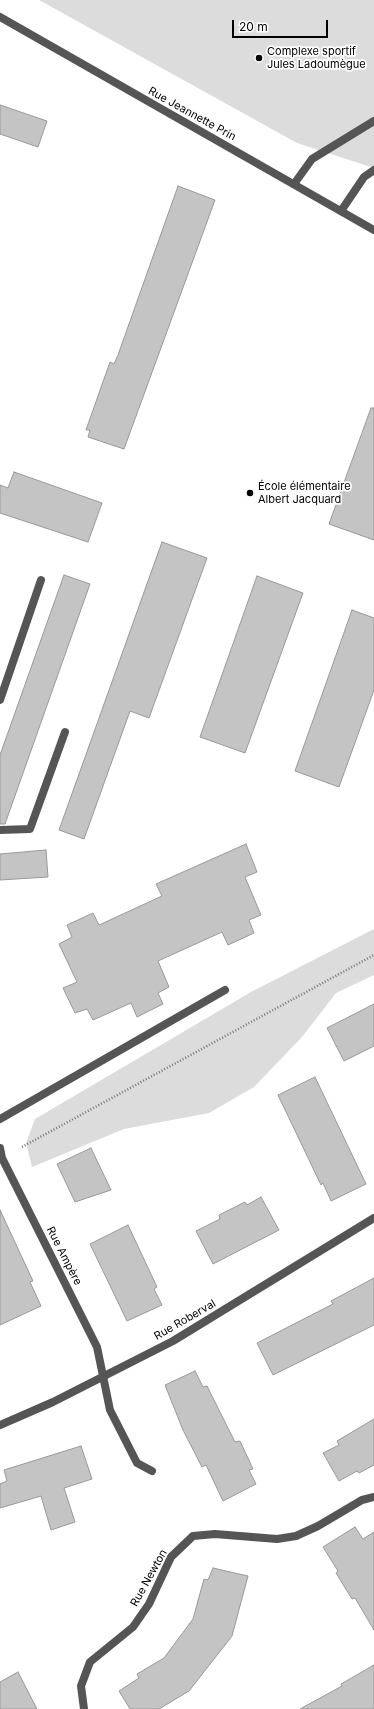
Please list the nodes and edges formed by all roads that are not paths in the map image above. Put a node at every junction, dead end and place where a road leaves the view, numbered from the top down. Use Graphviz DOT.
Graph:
graph roads {
  1 [pos="0,17"];
  2 [pos="374,121"];
  3 [pos="374,170"];
  4 [pos="294,184"];
  5 [pos="341,211"];
  6 [pos="374,230"];
  7 [pos="41,580"];
  8 [pos="0,700"];
  9 [pos="65,732"];
  10 [pos="0,830"];
  11 [pos="225,990"];
  12 [pos="0,1119"];
  13 [pos="0,1148"];
  14 [pos="374,1218"];
  15 [pos="103,1376"];
  16 [pos="0,1425"];
  17 [pos="152,1472"];
  18 [pos="374,1497"];
  19 [pos="84,1709"];
  1 -- 4 [label="street, Rue Jeannette Prin"];
  2 -- 4 [label="street"];
  3 -- 5 [label="street"];
  4 -- 5 [label="street, Rue Jeannette Prin"];
  5 -- 6 [label="street, Rue Jeannette Prin"];
  7 -- 8 [label="street"];
  9 -- 10 [label="street"];
  11 -- 12 [label="street"];
  13 -- 15 [label="street, Rue Ampère"];
  14 -- 15 [label="street, Rue Roberval"];
  15 -- 16 [label="street, Rue Roberval"];
  15 -- 17 [label="street, Rue Ampère"];
  18 -- 19 [label="street, Rue Newton"];
}
